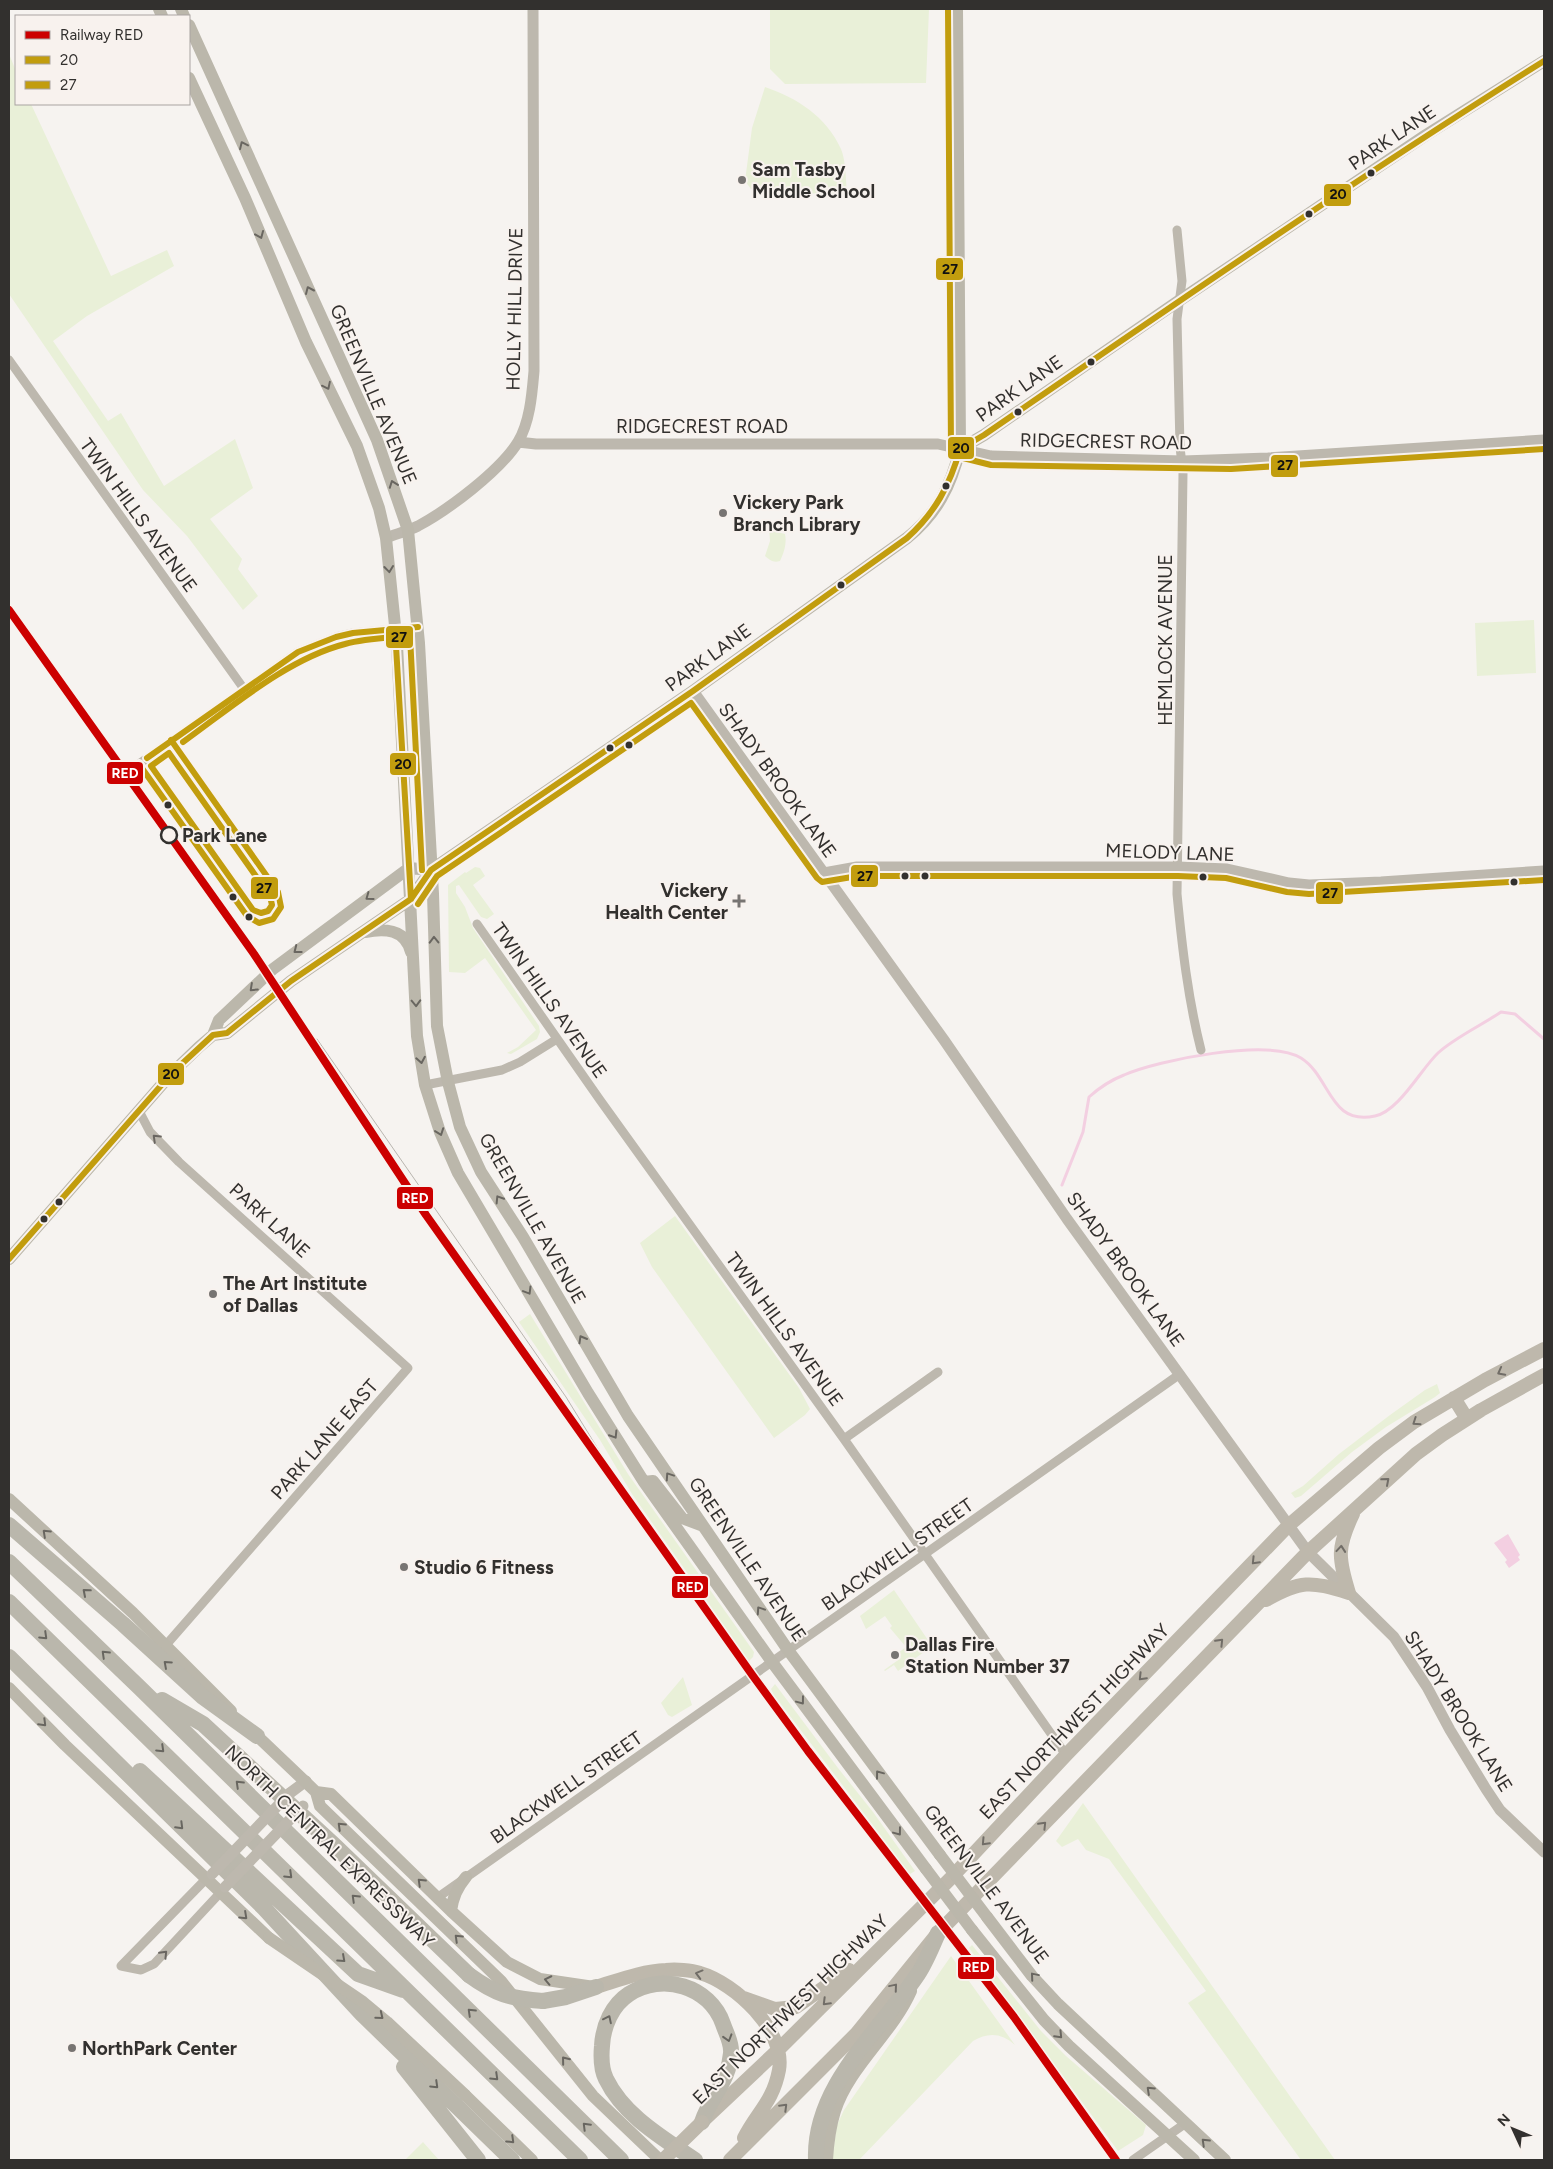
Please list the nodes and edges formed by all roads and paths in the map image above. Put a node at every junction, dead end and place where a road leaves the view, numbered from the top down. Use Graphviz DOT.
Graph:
graph roads {
  1 [pos="532,9"];
  2 [pos="957,9"];
  3 [pos="190,27"];
  4 [pos="1544,60"];
  5 [pos="190,80"];
  6 [pos="264,189"];
  7 [pos="244,198"];
  8 [pos="1177,230"];
  9 [pos="1180,300"];
  10 [pos="329,335"];
  11 [pos="306,342"];
  12 [pos="9,360"];
  13 [pos="1544,440"];
  14 [pos="518,442"];
  15 [pos="960,449"];
  16 [pos="1183,461"];
  17 [pos="408,530"];
  18 [pos="386,538"];
  19 [pos="418,628"];
  20 [pos="395,629"];
  21 [pos="244,689"];
  22 [pos="694,691"];
  23 [pos="139,764"];
  24 [pos="1178,867"];
  25 [pos="409,868"];
  26 [pos="431,870"];
  27 [pos="1544,871"];
  28 [pos="824,873"];
  29 [pos="411,899"];
  30 [pos="477,924"];
  31 [pos="360,934"];
  32 [pos="414,962"];
  33 [pos="213,1035"];
  34 [pos="557,1039"];
  35 [pos="1200,1050"];
  36 [pos="448,1082"];
  37 [pos="426,1085"];
  38 [pos="139,1111"];
  39 [pos="523,1237"];
  40 [pos="503,1249"];
  41 [pos="9,1259"];
  42 [pos="1544,1349"];
  43 [pos="408,1368"];
  44 [pos="938,1372"];
  45 [pos="1180,1374"];
  46 [pos="1544,1375"];
  47 [pos="607,1382"];
  48 [pos="588,1393"];
  49 [pos="1454,1398"];
  50 [pos="1467,1419"];
  51 [pos="844,1439"];
  52 [pos="644,1482"];
  53 [pos="9,1498"];
  54 [pos="1356,1507"];
  55 [pos="9,1525"];
  56 [pos="1289,1525"];
  57 [pos="703,1526"];
  58 [pos="1308,1552"];
  59 [pos="924,1554"];
  60 [pos="9,1562"];
  61 [pos="1349,1593"];
  62 [pos="9,1602"];
  63 [pos="1245,1615"];
  64 [pos="9,1645"];
  65 [pos="166,1645"];
  66 [pos="788,1650"];
  67 [pos="9,1656"];
  68 [pos="772,1662"];
  69 [pos="9,1688"];
  70 [pos="140,1688"];
  71 [pos="257,1736"];
  72 [pos="1066,1755"];
  73 [pos="306,1782"];
  74 [pos="316,1792"];
  75 [pos="1544,1852"];
  76 [pos="209,1877"];
  77 [pos="466,1878"];
  78 [pos="223,1890"];
  79 [pos="437,1898"];
  80 [pos="450,1912"];
  81 [pos="938,1933"];
  82 [pos="872,1955"];
  83 [pos="919,1973"];
  84 [pos="596,1987"];
  85 [pos="409,1993"];
  86 [pos="741,1998"];
  87 [pos="362,2014"];
  88 [pos="777,2050"];
  89 [pos="702,2122"];
  90 [pos="1186,2123"];
  91 [pos="1168,2135"];
  92 [pos="733,2157"];
  93 [pos="478,2160"];
  94 [pos="512,2160"];
  95 [pos="532,2160"];
  96 [pos="580,2160"];
  97 [pos="621,2160"];
  98 [pos="662,2160"];
  99 [pos="695,2160"];
  100 [pos="816,2160"];
  101 [pos="827,2160"];
  102 [pos="1133,2160"];
  103 [pos="1194,2160"];
  104 [pos="1225,2160"];
  1 -- 14 [label="street, HOLLY HILL DRIVE"];
  2 -- 15 [label="main road"];
  6 -- 3 [label="main road, GREENVILLE AVENUE, one-way"];
  4 -- 9 [label="main road, PARK LANE"];
  5 -- 7 [label="main road, GREENVILLE AVENUE"];
  6 -- 7 [label="main road"];
  10 -- 6 [label="main road, GREENVILLE AVENUE, one-way"];
  7 -- 11 [label="main road, GREENVILLE AVENUE, one-way"];
  8 -- 9 [label="street, HEMLOCK AVENUE"];
  9 -- 15 [label="main road, PARK LANE"];
  9 -- 16 [label="street, HEMLOCK AVENUE"];
  10 -- 11 [label="main road"];
  17 -- 10 [label="main road, GREENVILLE AVENUE, one-way"];
  11 -- 18 [label="main road, GREENVILLE AVENUE, one-way"];
  12 -- 21 [label="street, TWIN HILLS AVENUE"];
  13 -- 16 [label="street, RIDGECREST ROAD"];
  14 -- 15 [label="street, RIDGECREST ROAD"];
  14 -- 17 [label="street, HOLLY HILL DRIVE"];
  15 -- 16 [label="street, RIDGECREST ROAD"];
  15 -- 22 [label="main road, PARK LANE"];
  16 -- 24 [label="street, HEMLOCK AVENUE"];
  17 -- 18 [label="street, HOLLY HILL DRIVE"];
  17 -- 19 [label="main road, GREENVILLE AVENUE"];
  18 -- 20 [label="main road, GREENVILLE AVENUE, one-way"];
  19 -- 20 [label="street"];
  19 -- 26 [label="main road, GREENVILLE AVENUE"];
  20 -- 21 [label="street"];
  20 -- 25 [label="main road, GREENVILLE AVENUE"];
  21 -- 23 [label="street"];
  22 -- 26 [label="main road, PARK LANE"];
  22 -- 28 [label="street, SHADY BROOK LANE"];
  24 -- 27 [label="street, MELODY LANE"];
  24 -- 28 [label="street, MELODY LANE"];
  24 -- 35 [label="street, HEMLOCK AVENUE"];
  25 -- 26 [label="main road"];
  25 -- 29 [label="main road, GREENVILLE AVENUE"];
  25 -- 33 [label="main road, PARK LANE, one-way"];
  26 -- 29 [label="main road, PARK LANE"];
  36 -- 26 [label="main road, GREENVILLE AVENUE, one-way"];
  28 -- 45 [label="street, SHADY BROOK LANE"];
  29 -- 31 [label="main road, PARK LANE"];
  29 -- 32 [label="main road, GREENVILLE AVENUE"];
  30 -- 34 [label="street, TWIN HILLS AVENUE"];
  31 -- 32 [label="main road"];
  31 -- 33 [label="main road, PARK LANE"];
  32 -- 37 [label="main road, GREENVILLE AVENUE, one-way"];
  33 -- 38 [label="main road, PARK LANE"];
  34 -- 36 [label="street"];
  34 -- 51 [label="street, TWIN HILLS AVENUE"];
  36 -- 37 [label="street"];
  39 -- 36 [label="main road, GREENVILLE AVENUE, one-way"];
  37 -- 40 [label="main road, GREENVILLE AVENUE, one-way"];
  38 -- 41 [label="main road, PARK LANE"];
  43 -- 38 [label="street, PARK LANE, one-way"];
  39 -- 40 [label="main road"];
  47 -- 39 [label="main road, GREENVILLE AVENUE, one-way"];
  40 -- 48 [label="main road, GREENVILLE AVENUE, one-way"];
  42 -- 49 [label="main road, EAST NORTHWEST HIGHWAY, one-way"];
  43 -- 65 [label="street, PARK LANE EAST"];
  44 -- 51 [label="street"];
  45 -- 56 [label="street, SHADY BROOK LANE"];
  45 -- 59 [label="street, BLACKWELL STREET"];
  46 -- 50 [label="main road"];
  47 -- 48 [label="main road"];
  57 -- 47 [label="main road, GREENVILLE AVENUE, one-way"];
  48 -- 52 [label="main road, GREENVILLE AVENUE, one-way"];
  49 -- 50 [label="main road"];
  49 -- 56 [label="main road, EAST NORTHWEST HIGHWAY, one-way"];
  54 -- 50 [label="main road, one-way"];
  51 -- 59 [label="street, TWIN HILLS AVENUE"];
  52 -- 57 [label="main road"];
  52 -- 68 [label="main road, GREENVILLE AVENUE"];
  65 -- 53 [label="main road, NORTH CENTRAL EXPRESSWAY, one-way"];
  54 -- 58 [label="main road"];
  61 -- 54 [label="main road, one-way"];
  71 -- 55 [label="highway, one-way"];
  56 -- 58 [label="street, SHADY BROOK LANE"];
  56 -- 72 [label="main road, EAST NORTHWEST HIGHWAY, one-way"];
  66 -- 57 [label="main road, GREENVILLE AVENUE, one-way"];
  58 -- 61 [label="street, SHADY BROOK LANE"];
  58 -- 63 [label="main road"];
  59 -- 66 [label="street, BLACKWELL STREET"];
  59 -- 72 [label="street, TWIN HILLS AVENUE"];
  70 -- 60 [label="highway, NORTH CENTRAL EXPRESSWAY, one-way"];
  61 -- 63 [label="main road"];
  61 -- 75 [label="street, SHADY BROOK LANE"];
  62 -- 85 [label="highway, one-way"];
  81 -- 63 [label="main road, one-way"];
  64 -- 85 [label="highway, one-way"];
  65 -- 71 [label="main road, NORTH CENTRAL EXPRESSWAY"];
  66 -- 68 [label="street, BLACKWELL STREET"];
  90 -- 66 [label="main road, GREENVILLE AVENUE, one-way, bridge"];
  67 -- 87 [label="highway, one-way"];
  68 -- 77 [label="street, BLACKWELL STREET"];
  68 -- 91 [label="main road, GREENVILLE AVENUE, one-way, bridge"];
  69 -- 76 [label="main road, one-way"];
  70 -- 84 [label="highway, bridge"];
  97 -- 70 [label="highway, NORTH CENTRAL EXPRESSWAY, one-way"];
  71 -- 73 [label="main road, NORTH CENTRAL EXPRESSWAY"];
  72 -- 82 [label="main road, EAST NORTHWEST HIGHWAY, one-way"];
  73 -- 74 [label="main road, NORTH CENTRAL EXPRESSWAY"];
  73 -- 76 [label="street, bridge"];
  74 -- 78 [label="street, bridge"];
  79 -- 74 [label="main road, NORTH CENTRAL EXPRESSWAY, one-way"];
  98 -- 74 [label="main road, NORTH CENTRAL EXPRESSWAY, one-way"];
  76 -- 78 [label="main road"];
  76 -- 78 [label="street, one-way"];
  77 -- 79 [label="street, BLACKWELL STREET"];
  77 -- 80 [label="main road"];
  78 -- 95 [label="main road, one-way, bridge"];
  79 -- 80 [label="main road, NORTH CENTRAL EXPRESSWAY"];
  84 -- 80 [label="main road, NORTH CENTRAL EXPRESSWAY, one-way"];
  81 -- 83 [label="highway"];
  92 -- 81 [label="main road, one-way"];
  82 -- 86 [label="main road"];
  82 -- 88 [label="main road, EAST NORTHWEST HIGHWAY, one-way"];
  83 -- 100 [label="highway"];
  83 -- 101 [label="main road"];
  86 -- 84 [label="main road, one-way"];
  85 -- 96 [label="highway, one-way"];
  86 -- 88 [label="main road"];
  87 -- 93 [label="highway"];
  87 -- 94 [label="highway, one-way"];
  88 -- 89 [label="main road, EAST NORTHWEST HIGHWAY"];
  88 -- 92 [label="main road"];
  89 -- 98 [label="main road, EAST NORTHWEST HIGHWAY, bridge"];
  99 -- 89 [label="highway, one-way"];
  90 -- 91 [label="street"];
  104 -- 90 [label="main road, GREENVILLE AVENUE, one-way"];
  91 -- 102 [label="street"];
  91 -- 103 [label="main road, GREENVILLE AVENUE"];
}
